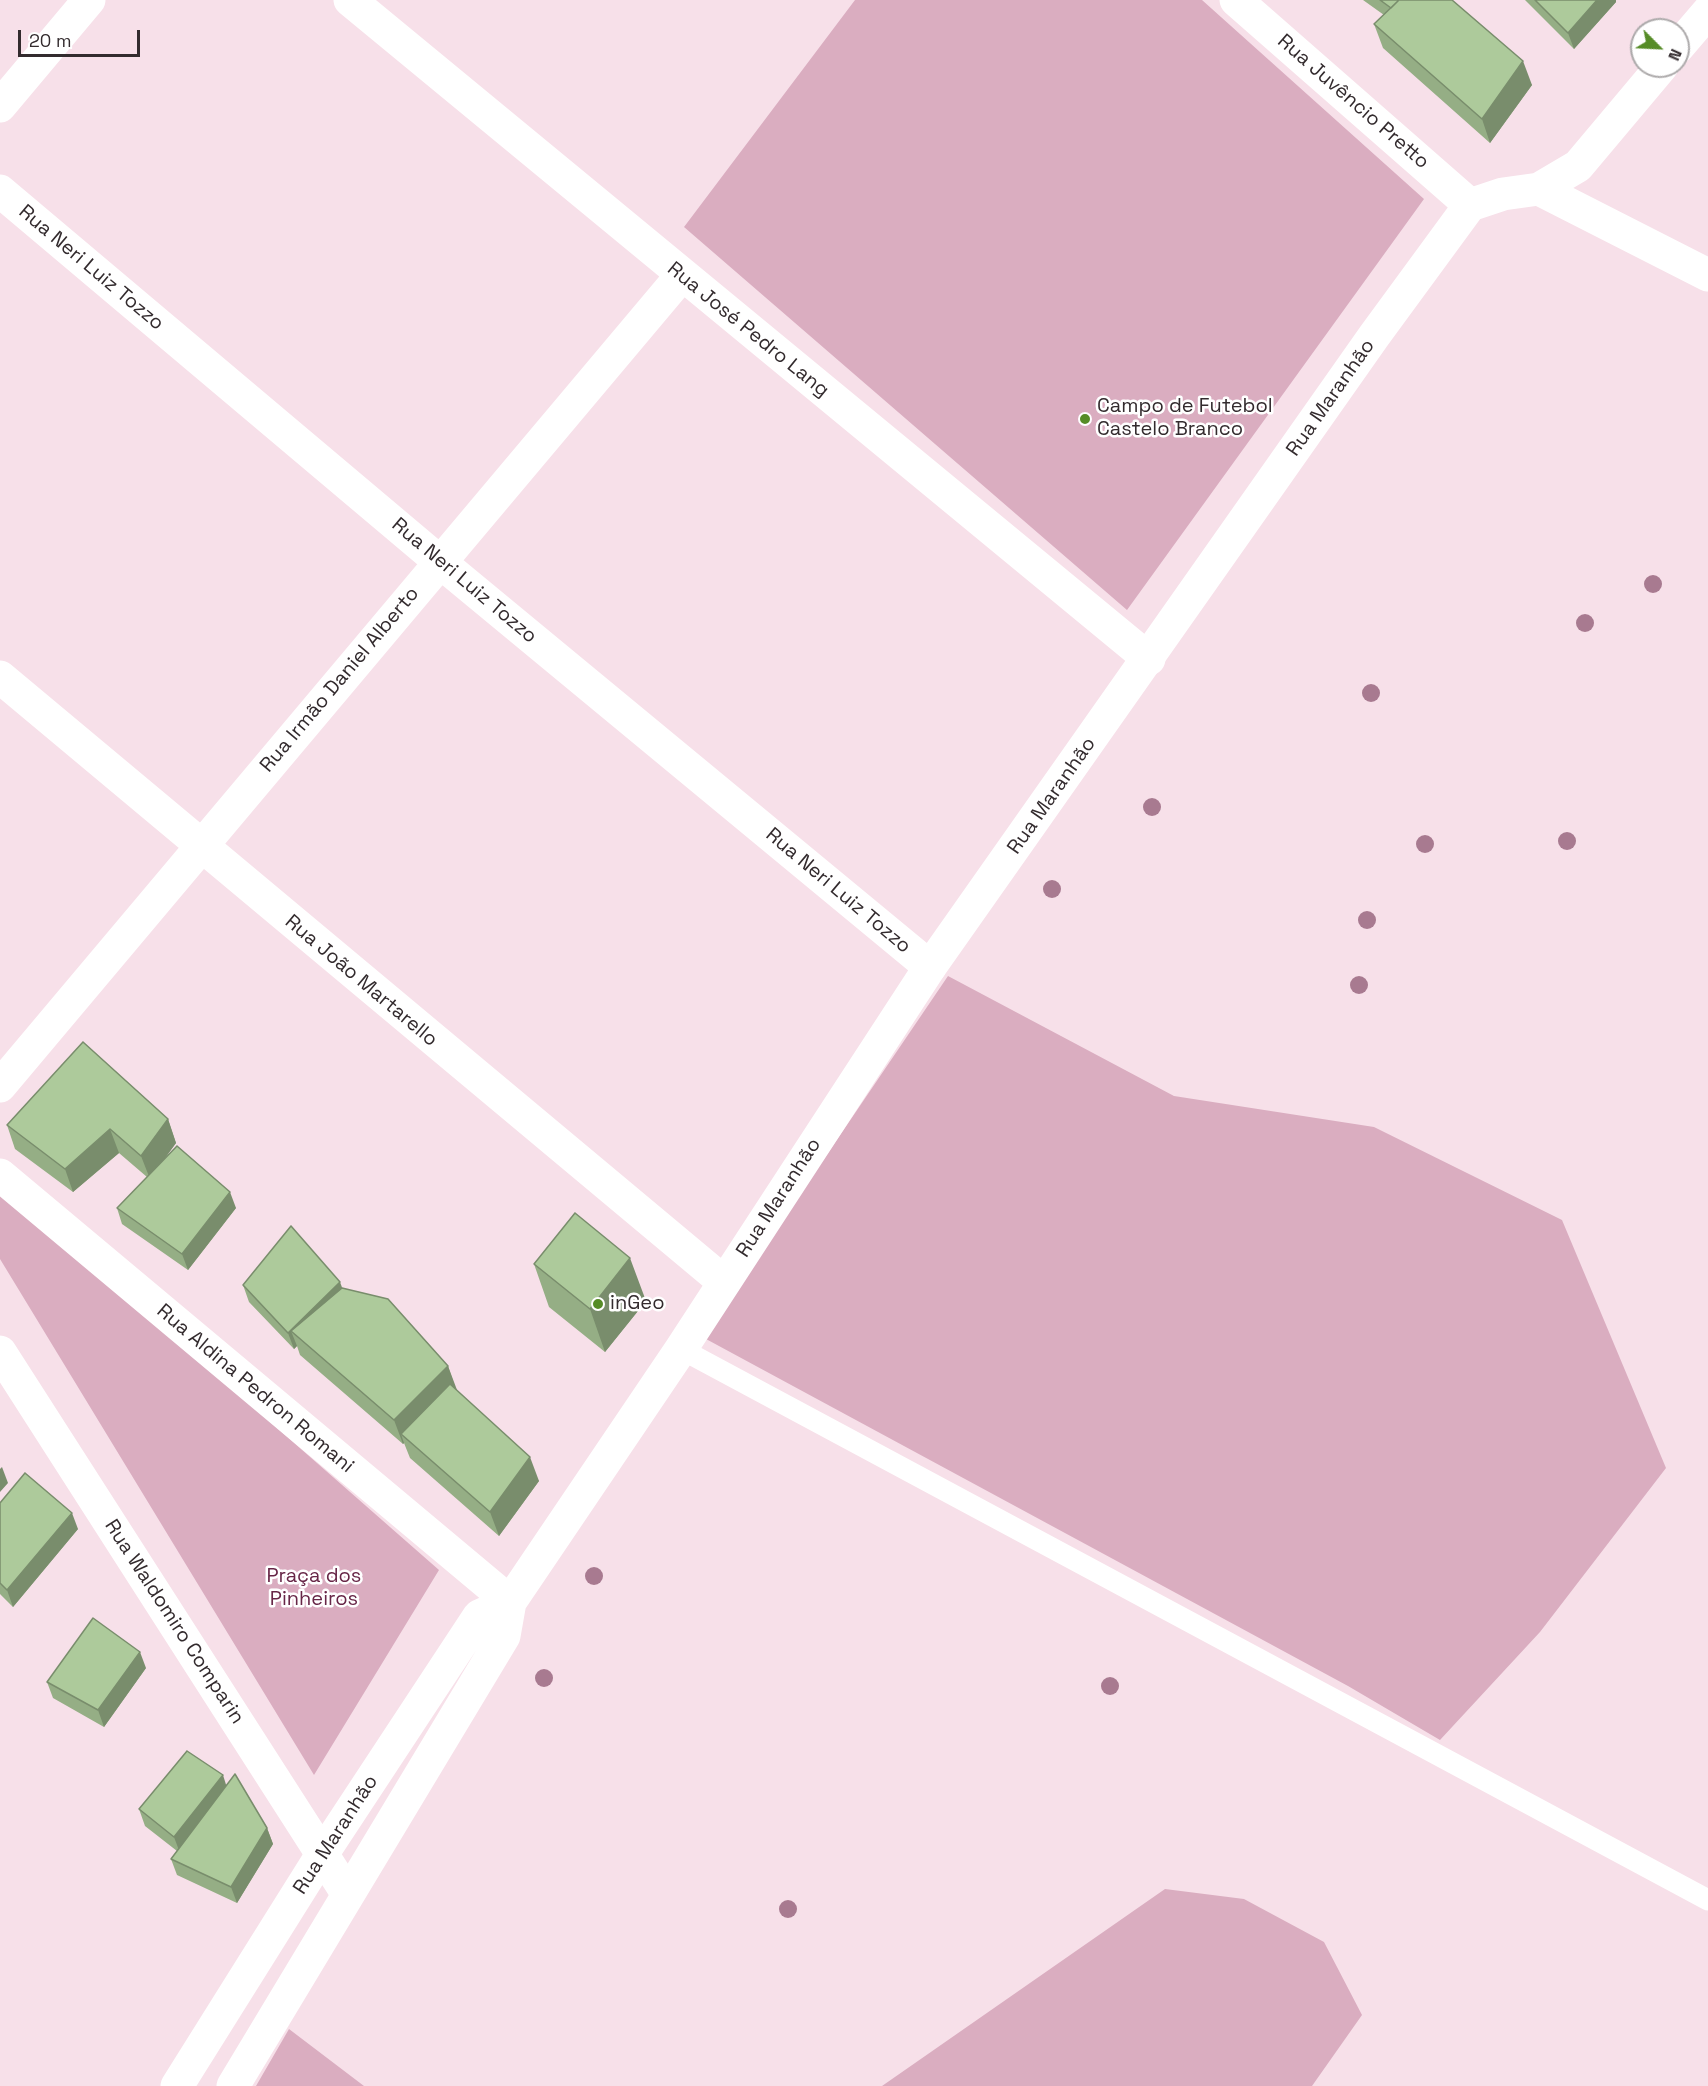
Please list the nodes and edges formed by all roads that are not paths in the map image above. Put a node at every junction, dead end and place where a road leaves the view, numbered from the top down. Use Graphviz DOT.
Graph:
graph roads {
  1 [pos="89,0"];
  2 [pos="350,0"];
  3 [pos="1236,0"];
  4 [pos="1708,12"];
  5 [pos="1690,33"];
  6 [pos="1652,78"];
  7 [pos="0,106"];
  8 [pos="1539,189"];
  9 [pos="0,191"];
  10 [pos="1470,204"];
  11 [pos="1708,275"];
  12 [pos="682,276"];
  13 [pos="440,562"];
  14 [pos="1149,659"];
  15 [pos="0,677"];
  16 [pos="201,847"];
  17 [pos="930,967"];
  18 [pos="0,1086"];
  19 [pos="0,1175"];
  20 [pos="724,1282"];
  21 [pos="681,1349"];
  22 [pos="0,1352"];
  23 [pos="510,1602"];
  24 [pos="323,1853"];
  25 [pos="347,1893"];
  26 [pos="1708,1900"];
  27 [pos="219,2019"];
  28 [pos="258,2045"];
  29 [pos="177,2086"];
  30 [pos="233,2086"];
  1 -- 7 [label="street"];
  2 -- 12 [label="street, Rua José Pedro Lang"];
  3 -- 10 [label="street, Rua Juvêncio Pretto"];
  4 -- 5 [label="street"];
  6 -- 8 [label="street"];
  8 -- 10 [label="street"];
  8 -- 11 [label="street"];
  9 -- 13 [label="street, Rua Neri Luiz Tozzo"];
  10 -- 14 [label="street, Rua Maranhão"];
  12 -- 13 [label="street, Rua Irmão Daniel Alberto"];
  12 -- 14 [label="street, Rua José Pedro Lang"];
  13 -- 16 [label="street, Rua Irmão Daniel Alberto"];
  13 -- 17 [label="street, Rua Neri Luiz Tozzo"];
  14 -- 17 [label="street, Rua Maranhão"];
  15 -- 16 [label="street, Rua João Martarello"];
  16 -- 18 [label="street, Rua Irmão Daniel Alberto"];
  16 -- 20 [label="street, Rua João Martarello"];
  17 -- 20 [label="street, Rua Maranhão"];
  19 -- 23 [label="street, Rua Aldina Pedron Romani"];
  20 -- 21 [label="street, Rua Maranhão"];
  21 -- 23 [label="street, Rua Maranhão"];
  21 -- 26 [label="lane"];
  22 -- 24 [label="street, Rua Waldomiro Comparin"];
  23 -- 24 [label="street, Rua Maranhão"];
  23 -- 25 [label="street, Rua Maranhão"];
  24 -- 25 [label="street, Rua Waldomiro Comparin"];
  24 -- 27 [label="street, Rua Maranhão"];
  25 -- 28 [label="street, Rua Maranhão"];
  27 -- 28 [label="street"];
  27 -- 29 [label="street, Rua Maranhão"];
  28 -- 30 [label="street, Rua Maranhão"];
}
